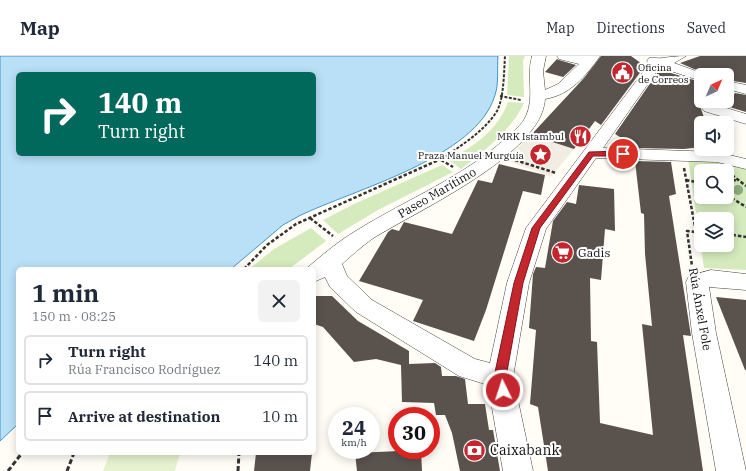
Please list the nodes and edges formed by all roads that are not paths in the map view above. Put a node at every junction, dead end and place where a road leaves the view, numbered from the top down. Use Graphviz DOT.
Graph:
graph roads {
  1 [pos="539,56"];
  2 [pos="564,56"];
  3 [pos="644,56"];
  4 [pos="679,56"];
  5 [pos="590,59"];
  6 [pos="659,63"];
  7 [pos="694,75"];
  8 [pos="734,87"];
  9 [pos="746,90"];
  10 [pos="540,95"];
  11 [pos="718,108"];
  12 [pos="746,119"];
  13 [pos="591,153"];
  14 [pos="734,158"];
  15 [pos="322,269"];
  16 [pos="746,282"];
  17 [pos="500,377"];
  18 [pos="518,471"];
  19 [pos="731,471"];
  1 -- 10 [label="street, Paseo Marítimo"];
  2 -- 5 [label="street"];
  3 -- 6 [label="street"];
  4 -- 6 [label="street"];
  5 -- 10 [label="street"];
  6 -- 7 [label="street"];
  6 -- 13 [label="street"];
  8 -- 9 [label="street"];
  10 -- 15 [label="street, Paseo Marítimo"];
  11 -- 12 [label="street"];
  13 -- 14 [label="street"];
  13 -- 17 [label="street"];
  15 -- 17 [label="street"];
  16 -- 19 [label="street, Rúa Ánxel Fole"];
  17 -- 18 [label="street"];
}
